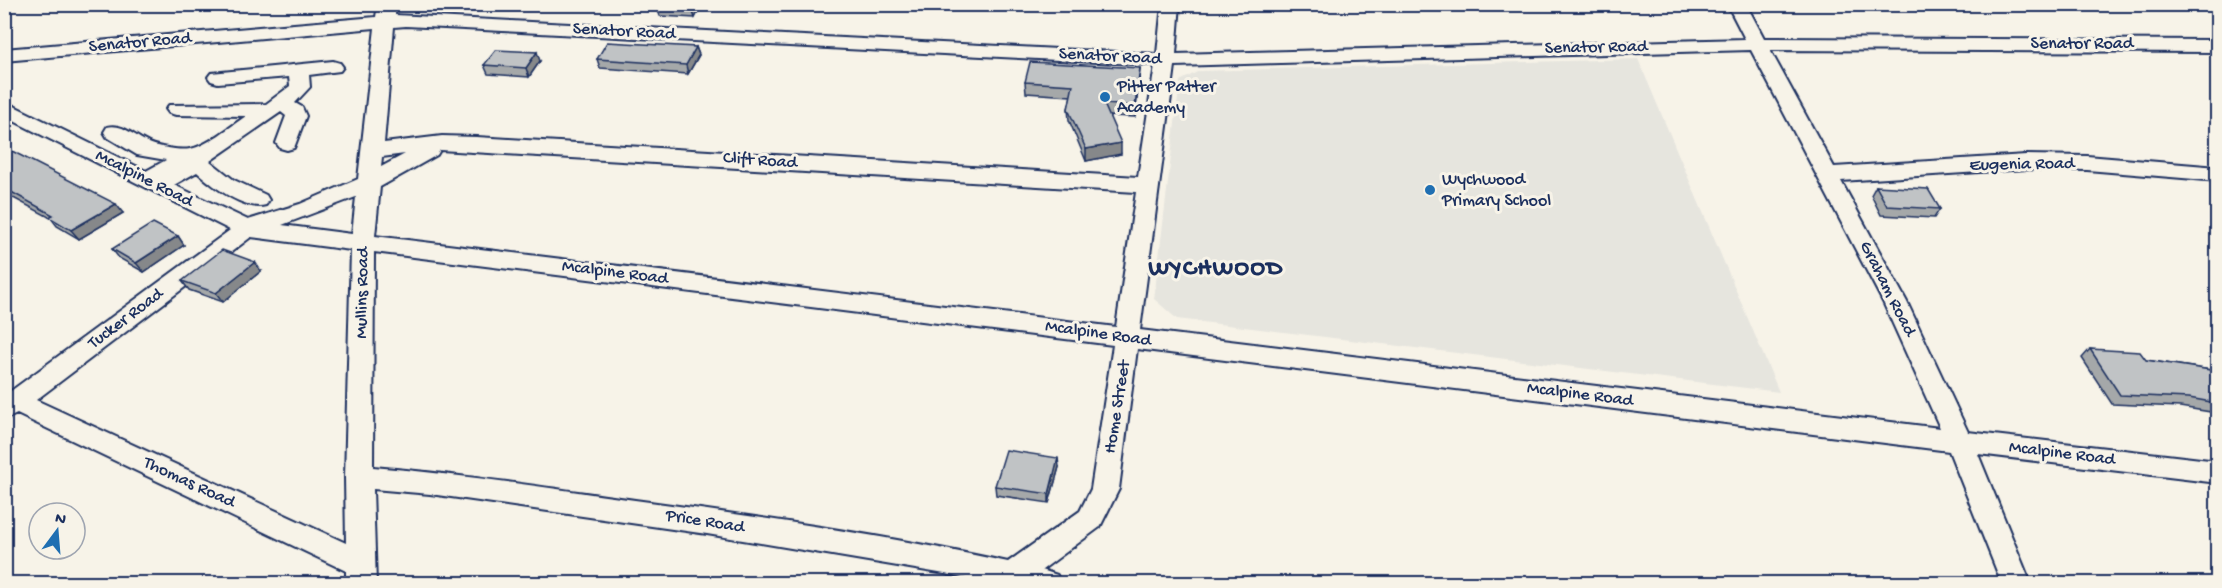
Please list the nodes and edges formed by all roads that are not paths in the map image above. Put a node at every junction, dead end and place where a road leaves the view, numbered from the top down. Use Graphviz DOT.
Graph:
graph roads {
  1 [pos="1171,4"];
  2 [pos="1736,4"];
  3 [pos="433,9"];
  4 [pos="386,12"];
  5 [pos="1759,44"];
  6 [pos="2217,46"];
  7 [pos="4,56"];
  8 [pos="1166,60"];
  9 [pos="333,66"];
  10 [pos="299,70"];
  11 [pos="218,77"];
  12 [pos="4,107"];
  13 [pos="274,107"];
  14 [pos="176,109"];
  15 [pos="114,132"];
  16 [pos="287,143"];
  17 [pos="442,143"];
  18 [pos="374,152"];
  19 [pos="197,157"];
  20 [pos="2217,174"];
  21 [pos="1827,176"];
  22 [pos="371,182"];
  23 [pos="152,183"];
  24 [pos="1147,185"];
  25 [pos="258,200"];
  26 [pos="247,229"];
  27 [pos="363,242"];
  28 [pos="1128,338"];
  29 [pos="10,406"];
  30 [pos="1959,442"];
  31 [pos="2217,472"];
  32 [pos="359,477"];
  33 [pos="361,574"];
  34 [pos="1006,580"];
  35 [pos="1047,584"];
  36 [pos="2018,584"];
  1 -- 8 [label="street, Home Street"];
  2 -- 5 [label="street, Graham Road"];
  3 -- 4 [label="street, Senator Road"];
  3 -- 8 [label="street, Senator Road"];
  4 -- 7 [label="street, Senator Road"];
  4 -- 18 [label="street, Mullins Road"];
  5 -- 6 [label="street, Senator Road"];
  5 -- 8 [label="street, Senator Road"];
  5 -- 21 [label="street, Graham Road"];
  8 -- 24 [label="street, Home Street"];
  9 -- 10 [label="street"];
  10 -- 11 [label="street"];
  10 -- 13 [label="street"];
  12 -- 23 [label="street, Mcalpine Road"];
  13 -- 14 [label="street"];
  13 -- 16 [label="street"];
  13 -- 19 [label="street"];
  15 -- 19 [label="street"];
  17 -- 18 [label="street, Clift Road"];
  17 -- 22 [label="street, Tucker Road"];
  17 -- 24 [label="street, Clift Road"];
  18 -- 22 [label="street, Mullins Road"];
  19 -- 23 [label="street"];
  19 -- 25 [label="street"];
  20 -- 21 [label="street, Eugenia Road"];
  21 -- 30 [label="street, Graham Road"];
  22 -- 26 [label="street, Tucker Road"];
  22 -- 27 [label="street, Mullins Road"];
  23 -- 26 [label="street, Mcalpine Road"];
  24 -- 28 [label="street, Home Street"];
  26 -- 27 [label="street, Mcalpine Road"];
  26 -- 29 [label="street, Tucker Road"];
  27 -- 28 [label="street, Mcalpine Road"];
  27 -- 32 [label="street, Mullins Road"];
  28 -- 30 [label="street, Mcalpine Road"];
  28 -- 34 [label="street, Home Street"];
  29 -- 33 [label="street, Thomas Road"];
  30 -- 31 [label="street, Mcalpine Road"];
  30 -- 36 [label="street, Graham Road"];
  32 -- 33 [label="street, Mullins Road"];
  32 -- 34 [label="street, Price Road"];
  34 -- 35 [label="street, Price Road"];
}
